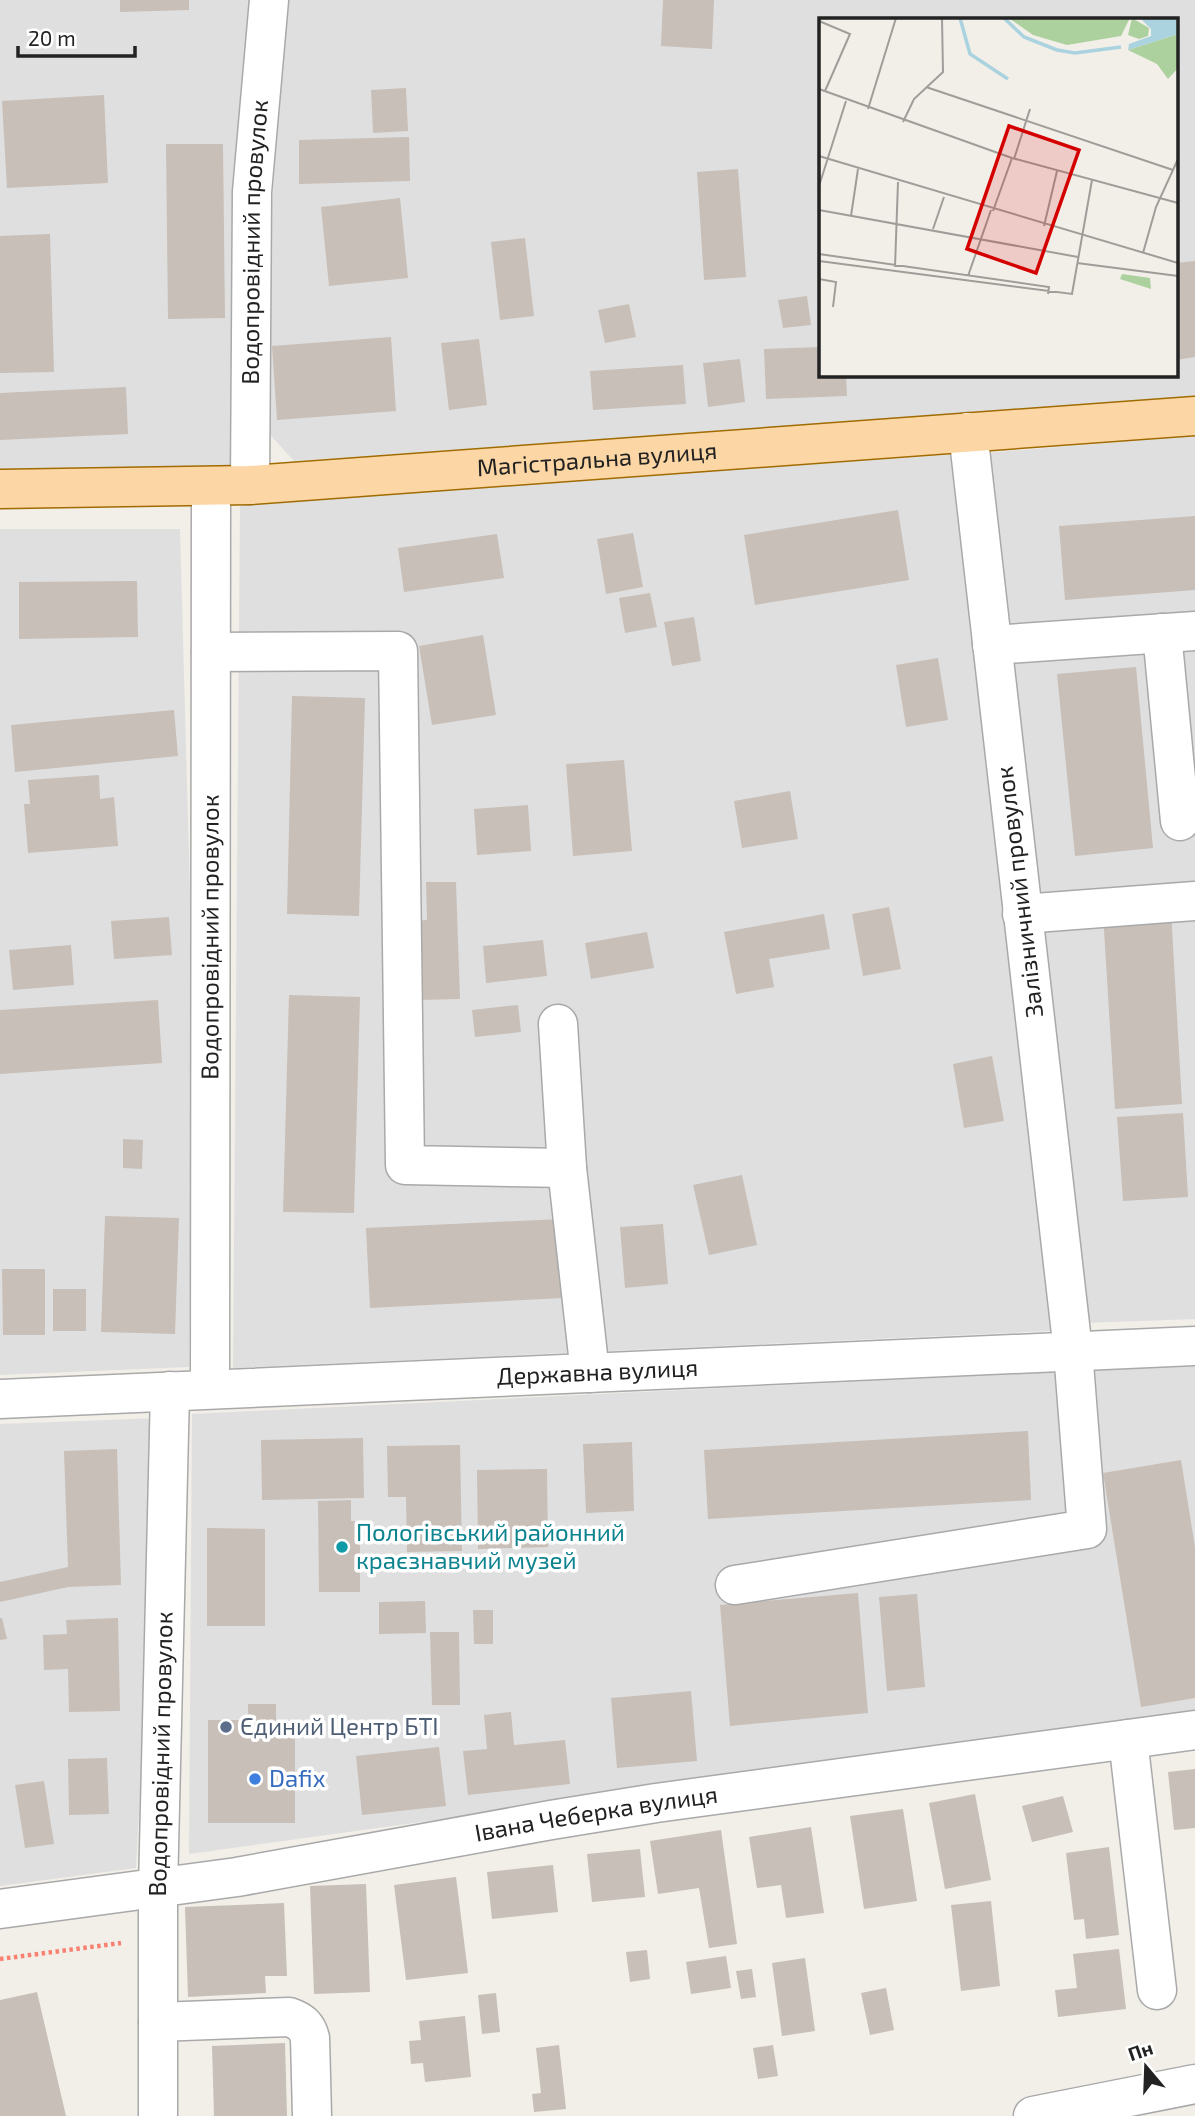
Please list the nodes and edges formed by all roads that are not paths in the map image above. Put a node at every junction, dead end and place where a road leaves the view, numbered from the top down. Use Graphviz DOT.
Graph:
graph roads {
  1 [pos="269,0"];
  2 [pos="1195,416"];
  3 [pos="968,432"];
  4 [pos="250,485"];
  5 [pos="211,486"];
  6 [pos="0,489"];
  7 [pos="1178,632"];
  8 [pos="992,645"];
  9 [pos="211,652"];
  10 [pos="1180,821"];
  11 [pos="1195,901"];
  12 [pos="1022,914"];
  13 [pos="558,1024"];
  14 [pos="567,1168"];
  15 [pos="1195,1346"];
  16 [pos="1073,1351"];
  17 [pos="590,1373"];
  18 [pos="210,1390"];
  19 [pos="170,1391"];
  20 [pos="0,1399"];
  21 [pos="735,1585"];
  22 [pos="1195,1730"];
  23 [pos="1128,1740"];
  24 [pos="158,1889"];
  25 [pos="0,1909"];
  26 [pos="1157,1990"];
  27 [pos="158,2022"];
  28 [pos="1195,2084"];
  29 [pos="158,2116"];
  30 [pos="312,2116"];
  31 [pos="1033,2116"];
  1 -- 4 [label="street, Водопровідний провулок"];
  2 -- 3 [label="main road, Магістральна вулиця"];
  3 -- 4 [label="main road, Магістральна вулиця"];
  3 -- 8 [label="street, Залізничний провулок"];
  4 -- 5 [label="main road, Магістральна вулиця"];
  5 -- 6 [label="main road, Магістральна вулиця"];
  5 -- 9 [label="street, Водопровідний провулок"];
  7 -- 8 [label="street"];
  7 -- 10 [label="street"];
  8 -- 12 [label="street, Залізничний провулок"];
  9 -- 14 [label="street"];
  9 -- 18 [label="street, Водопровідний провулок"];
  11 -- 12 [label="street"];
  12 -- 16 [label="street, Залізничний провулок"];
  13 -- 14 [label="street"];
  14 -- 17 [label="street"];
  15 -- 16 [label="street, Державна вулиця"];
  16 -- 17 [label="street, Державна вулиця"];
  16 -- 21 [label="street, Залізничний провулок"];
  17 -- 18 [label="street, Державна вулиця"];
  18 -- 19 [label="street, Державна вулиця"];
  19 -- 20 [label="street, Державна вулиця"];
  19 -- 24 [label="street, Водопровідний провулок"];
  22 -- 23 [label="street, Івана Чеберка вулиця"];
  23 -- 24 [label="street, Івана Чеберка вулиця"];
  23 -- 26 [label="street"];
  24 -- 25 [label="street, Івана Чеберка вулиця"];
  24 -- 27 [label="street, Водопровідний провулок"];
  27 -- 29 [label="street, Водопровідний провулок"];
  27 -- 30 [label="street"];
  28 -- 31 [label="street"];
}
